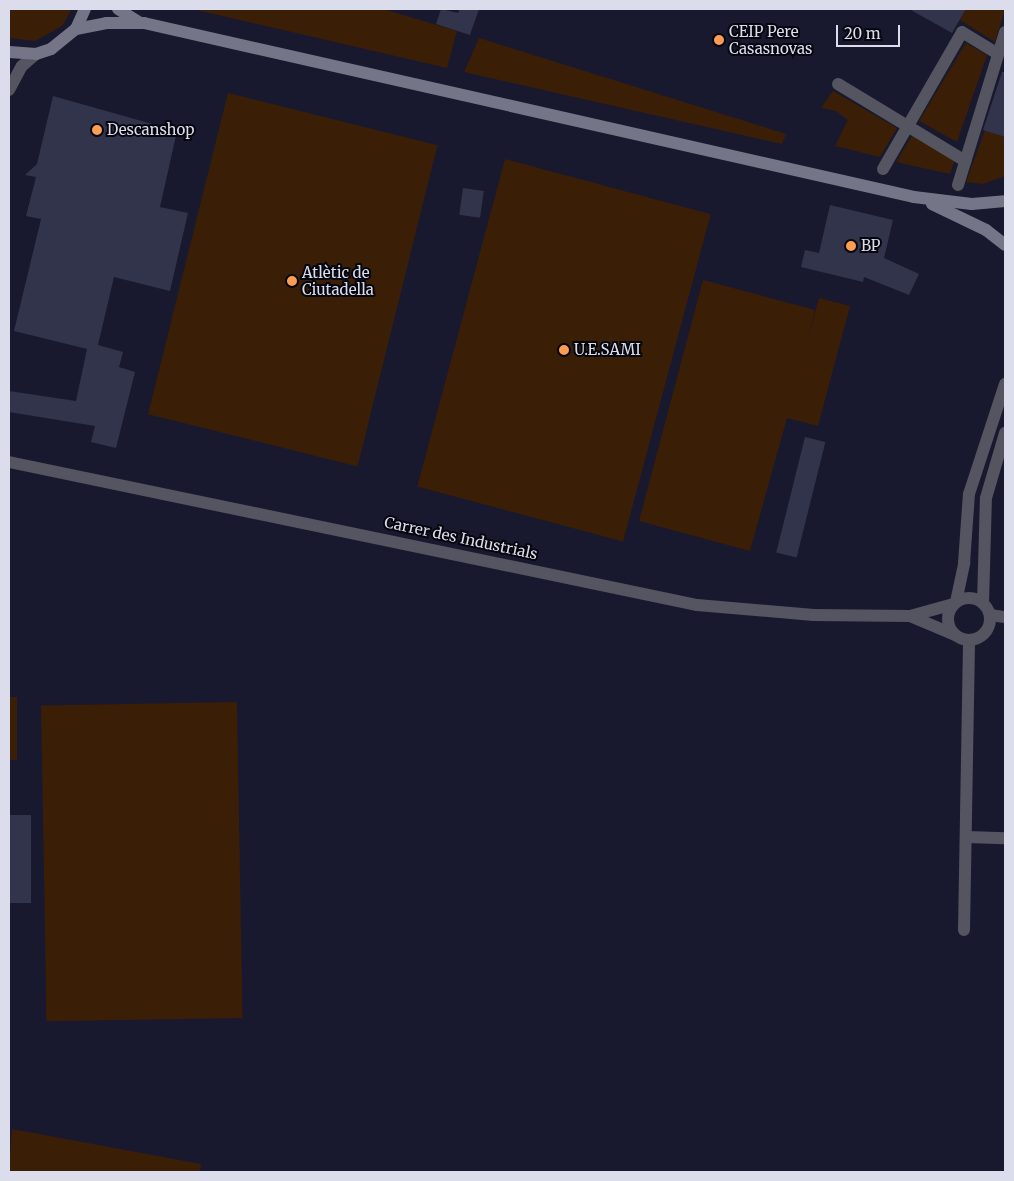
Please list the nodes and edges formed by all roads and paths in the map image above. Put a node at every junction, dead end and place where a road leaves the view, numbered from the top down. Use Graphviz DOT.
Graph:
graph roads {
  1 [pos="85,9"];
  2 [pos="118,9"];
  3 [pos="141,23"];
  4 [pos="76,29"];
  5 [pos="1005,32"];
  6 [pos="9,52"];
  7 [pos="36,54"];
  8 [pos="998,54"];
  9 [pos="838,84"];
  10 [pos="9,90"];
  11 [pos="908,126"];
  12 [pos="965,161"];
  13 [pos="883,170"];
  14 [pos="958,186"];
  15 [pos="914,197"];
  16 [pos="1005,201"];
  17 [pos="1005,245"];
  18 [pos="1005,384"];
  19 [pos="1005,433"];
  20 [pos="9,462"];
  21 [pos="955,603"];
  22 [pos="983,603"];
  23 [pos="990,615"];
  24 [pos="910,616"];
  25 [pos="1005,617"];
  26 [pos="955,634"];
  27 [pos="969,640"];
  28 [pos="967,837"];
  29 [pos="1005,838"];
  30 [pos="964,930"];
  1 -- 4 [label="main road"];
  2 -- 3 [label="main road"];
  3 -- 4 [label="main road"];
  3 -- 15 [label="main road"];
  4 -- 7 [label="main road"];
  5 -- 8 [label="street"];
  6 -- 7 [label="main road"];
  7 -- 10 [label="street"];
  8 -- 11 [label="street"];
  8 -- 12 [label="street"];
  9 -- 11 [label="street"];
  11 -- 12 [label="street"];
  11 -- 13 [label="street"];
  12 -- 14 [label="street"];
  15 -- 16 [label="main road"];
  15 -- 17 [label="main road"];
  18 -- 21 [label="street"];
  19 -- 22 [label="street"];
  20 -- 24 [label="street, Carrer des Industrials"];
  21 -- 22 [label="street"];
  21 -- 24 [label="street, Carrer des Industrials"];
  21 -- 26 [label="street"];
  22 -- 23 [label="street"];
  23 -- 25 [label="street"];
  23 -- 27 [label="street"];
  24 -- 26 [label="street, Carrer des Industrials"];
  26 -- 27 [label="street"];
  27 -- 28 [label="street"];
  28 -- 29 [label="street"];
  28 -- 30 [label="street"];
}
